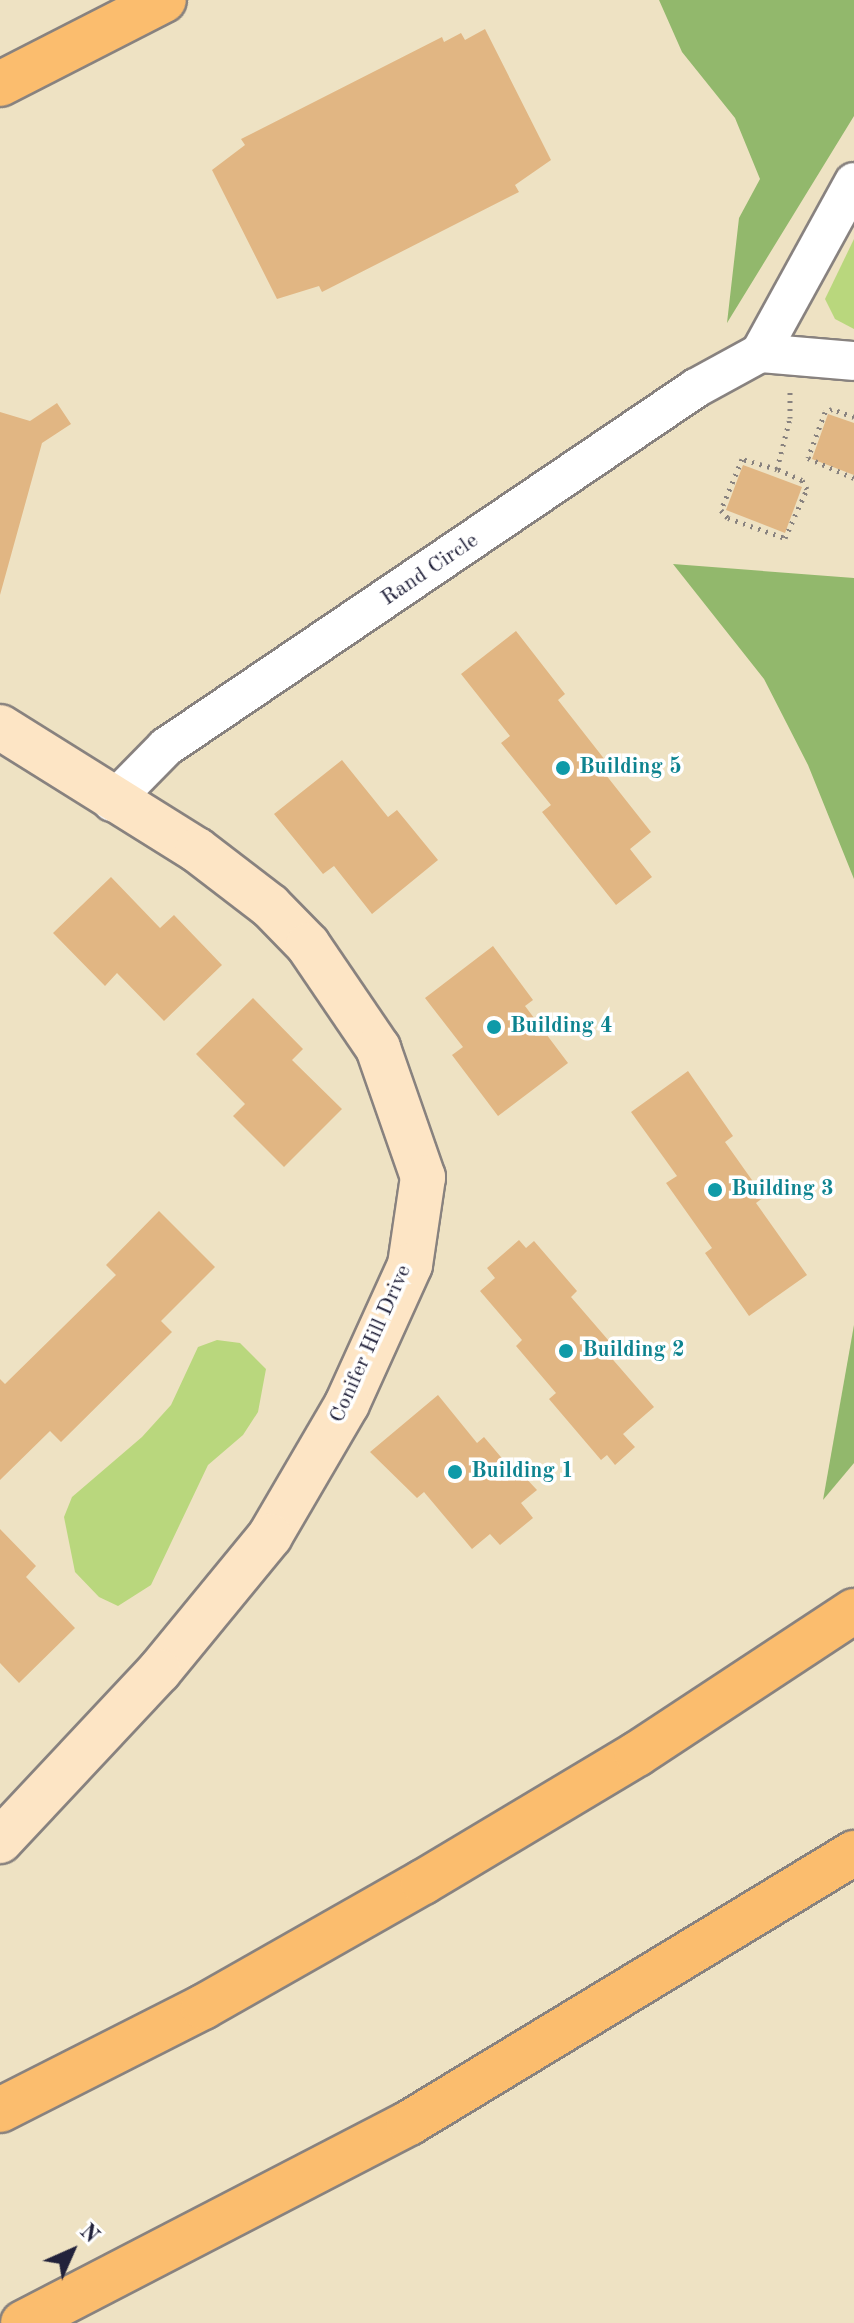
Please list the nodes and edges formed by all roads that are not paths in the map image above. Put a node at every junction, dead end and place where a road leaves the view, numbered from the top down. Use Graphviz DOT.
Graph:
graph roads {
  1 [pos="164,0"];
  2 [pos="0,84"];
  3 [pos="854,182"];
  4 [pos="760,353"];
  5 [pos="854,361"];
  6 [pos="0,727"];
  7 [pos="112,802"];
  8 [pos="854,1611"];
  9 [pos="0,1841"];
  10 [pos="854,1853"];
  11 [pos="0,2110"];
  12 [pos="23,2323"];
  1 -- 2 [label="main road"];
  3 -- 4 [label="street"];
  4 -- 5 [label="street"];
  4 -- 7 [label="street, Rand Circle"];
  6 -- 7 [label="street, Conifer Hill Drive"];
  7 -- 9 [label="street, Conifer Hill Drive"];
  8 -- 11 [label="main road"];
  10 -- 12 [label="main road"];
}
